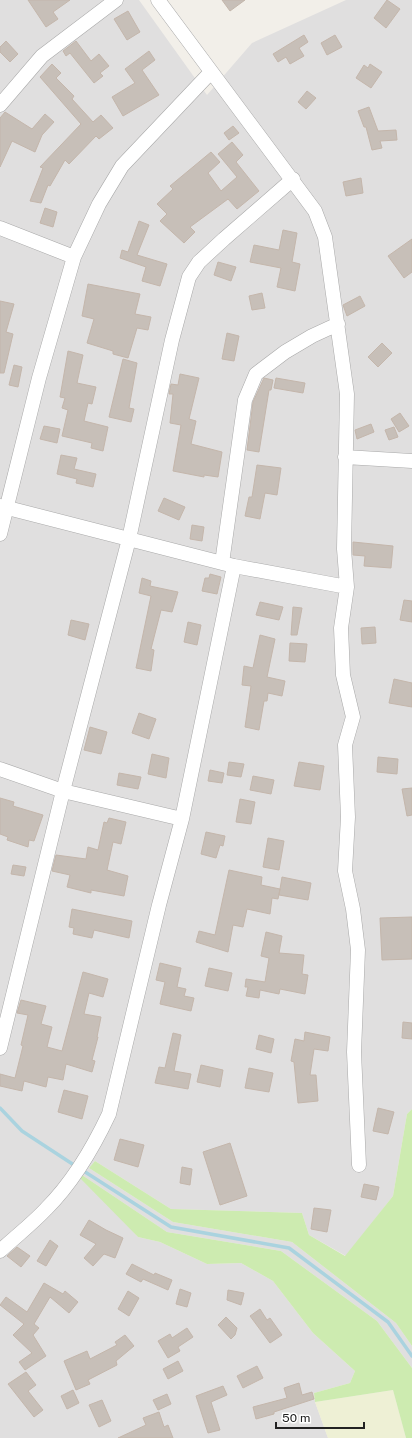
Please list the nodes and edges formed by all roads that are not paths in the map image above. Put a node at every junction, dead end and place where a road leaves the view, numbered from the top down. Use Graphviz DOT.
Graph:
graph roads {
  1 [pos="116,0"];
  2 [pos="158,0"];
  3 [pos="211,72"];
  4 [pos="0,104"];
  5 [pos="293,179"];
  6 [pos="0,228"];
  7 [pos="74,258"];
  8 [pos="338,324"];
  9 [pos="346,457"];
  10 [pos="412,460"];
  11 [pos="4,507"];
  12 [pos="0,534"];
  13 [pos="129,539"];
  14 [pos="228,565"];
  15 [pos="347,587"];
  16 [pos="0,769"];
  17 [pos="63,791"];
  18 [pos="182,819"];
  19 [pos="0,1048"];
  20 [pos="359,1165"];
  21 [pos="0,1251"];
  1 -- 4 [label="street"];
  2 -- 3 [label="street"];
  3 -- 5 [label="street"];
  3 -- 7 [label="street"];
  5 -- 8 [label="street"];
  5 -- 13 [label="street"];
  6 -- 7 [label="street"];
  7 -- 11 [label="street"];
  8 -- 9 [label="street"];
  8 -- 14 [label="street"];
  9 -- 10 [label="street"];
  9 -- 15 [label="street"];
  11 -- 12 [label="street"];
  11 -- 13 [label="street"];
  13 -- 14 [label="street"];
  13 -- 17 [label="street"];
  14 -- 15 [label="street"];
  14 -- 18 [label="street"];
  15 -- 20 [label="street"];
  16 -- 17 [label="street"];
  17 -- 18 [label="street"];
  17 -- 19 [label="street"];
  18 -- 21 [label="street"];
}
